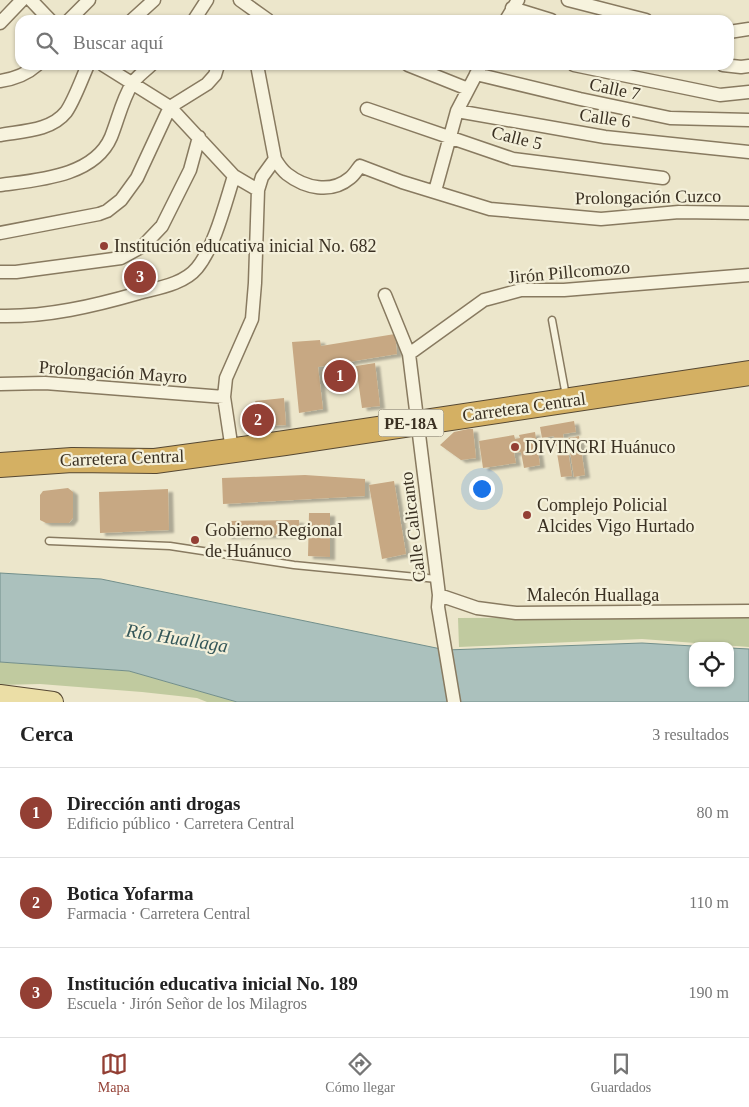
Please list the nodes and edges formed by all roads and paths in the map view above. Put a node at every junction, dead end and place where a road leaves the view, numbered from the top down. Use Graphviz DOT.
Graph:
graph roads {
  1 [pos="22,0"];
  2 [pos="32,0"];
  3 [pos="89,0"];
  4 [pos="154,0"];
  5 [pos="207,0"];
  6 [pos="240,0"];
  7 [pos="568,0"];
  8 [pos="515,4"];
  9 [pos="46,15"];
  10 [pos="74,15"];
  11 [pos="138,15"];
  12 [pos="197,15"];
  13 [pos="261,15"];
  14 [pos="509,15"];
  15 [pos="540,15"];
  16 [pos="623,15"];
  17 [pos="0,23"];
  18 [pos="749,29"];
  19 [pos="734,31"];
  20 [pos="734,66"];
  21 [pos="749,66"];
  22 [pos="29,70"];
  23 [pos="86,70"];
  24 [pos="111,70"];
  25 [pos="146,70"];
  26 [pos="216,70"];
  27 [pos="258,70"];
  28 [pos="420,70"];
  29 [pos="478,70"];
  30 [pos="598,70"];
  31 [pos="0,81"];
  32 [pos="132,83"];
  33 [pos="468,89"];
  34 [pos="749,92"];
  35 [pos="170,107"];
  36 [pos="367,109"];
  37 [pos="457,111"];
  38 [pos="749,120"];
  39 [pos="0,134"];
  40 [pos="449,136"];
  41 [pos="199,138"];
  42 [pos="749,152"];
  43 [pos="275,159"];
  44 [pos="234,176"];
  45 [pos="663,178"];
  46 [pos="0,185"];
  47 [pos="258,190"];
  48 [pos="435,191"];
  49 [pos="749,213"];
  50 [pos="0,233"];
  51 [pos="0,272"];
  52 [pos="749,275"];
  53 [pos="385,295"];
  54 [pos="0,316"];
  55 [pos="552,320"];
  56 [pos="409,354"];
  57 [pos="749,374"];
  58 [pos="0,384"];
  59 [pos="224,397"];
  60 [pos="567,400"];
  61 [pos="418,422"];
  62 [pos="232,450"];
  63 [pos="72,460"];
  64 [pos="0,465"];
  65 [pos="0,482"];
  66 [pos="50,541"];
  67 [pos="436,579"];
  68 [pos="439,595"];
  69 [pos="749,611"];
  70 [pos="0,695"];
  71 [pos="52,702"];
  72 [pos="454,702"];
  1 -- 17 [label="street"];
  2 -- 9 [label="street"];
  3 -- 10 [label="street"];
  4 -- 11 [label="street"];
  5 -- 12 [label="street"];
  6 -- 13 [label="street"];
  7 -- 16 [label="street"];
  8 -- 14 [label="street"];
  8 -- 15 [label="street"];
  18 -- 19 [label="street"];
  20 -- 21 [label="street"];
  22 -- 31 [label="street"];
  23 -- 39 [label="street"];
  24 -- 32 [label="street"];
  25 -- 32 [label="street"];
  26 -- 35 [label="street"];
  27 -- 43 [label="street"];
  28 -- 33 [label="street"];
  29 -- 33 [label="street"];
  29 -- 38 [label="street, Calle 7"];
  30 -- 34 [label="street"];
  32 -- 35 [label="street"];
  32 -- 46 [label="street"];
  33 -- 37 [label="street"];
  35 -- 41 [label="street"];
  35 -- 50 [label="street"];
  36 -- 40 [label="street, Calle 5"];
  37 -- 40 [label="street"];
  37 -- 42 [label="street, Calle 6"];
  40 -- 45 [label="street, Calle 5"];
  40 -- 48 [label="street"];
  41 -- 44 [label="street"];
  41 -- 51 [label="street"];
  43 -- 47 [label="street"];
  43 -- 48 [label="street, Prolongación Cuzco"];
  44 -- 47 [label="street"];
  44 -- 54 [label="street"];
  47 -- 59 [label="street"];
  48 -- 49 [label="street, Prolongación Cuzco"];
  52 -- 56 [label="street, Jirón Pillcomozo"];
  53 -- 56 [label="street, Calle Calicanto"];
  55 -- 60 [label="lane"];
  56 -- 61 [label="street, Calle Calicanto"];
  57 -- 60 [label="highway, Carretera Central / PE-18A"];
  58 -- 59 [label="street, Prolongación Mayro"];
  59 -- 62 [label="street"];
  60 -- 61 [label="highway, Carretera Central / PE-18A"];
  61 -- 62 [label="highway, Carretera Central / PE-18A"];
  61 -- 67 [label="street, Calle Calicanto"];
  62 -- 63 [label="highway, Carretera Central / PE-18A"];
  63 -- 64 [label="highway, Carretera Central / PE-18A"];
  63 -- 65 [label="highway, PE-18A"];
  66 -- 67 [label="lane"];
  67 -- 68 [label="street, Calle Calicanto"];
  68 -- 69 [label="street, Malecón Huallaga"];
  68 -- 72 [label="street, Calle Calicanto"];
  70 -- 71 [label="main road"];
}
